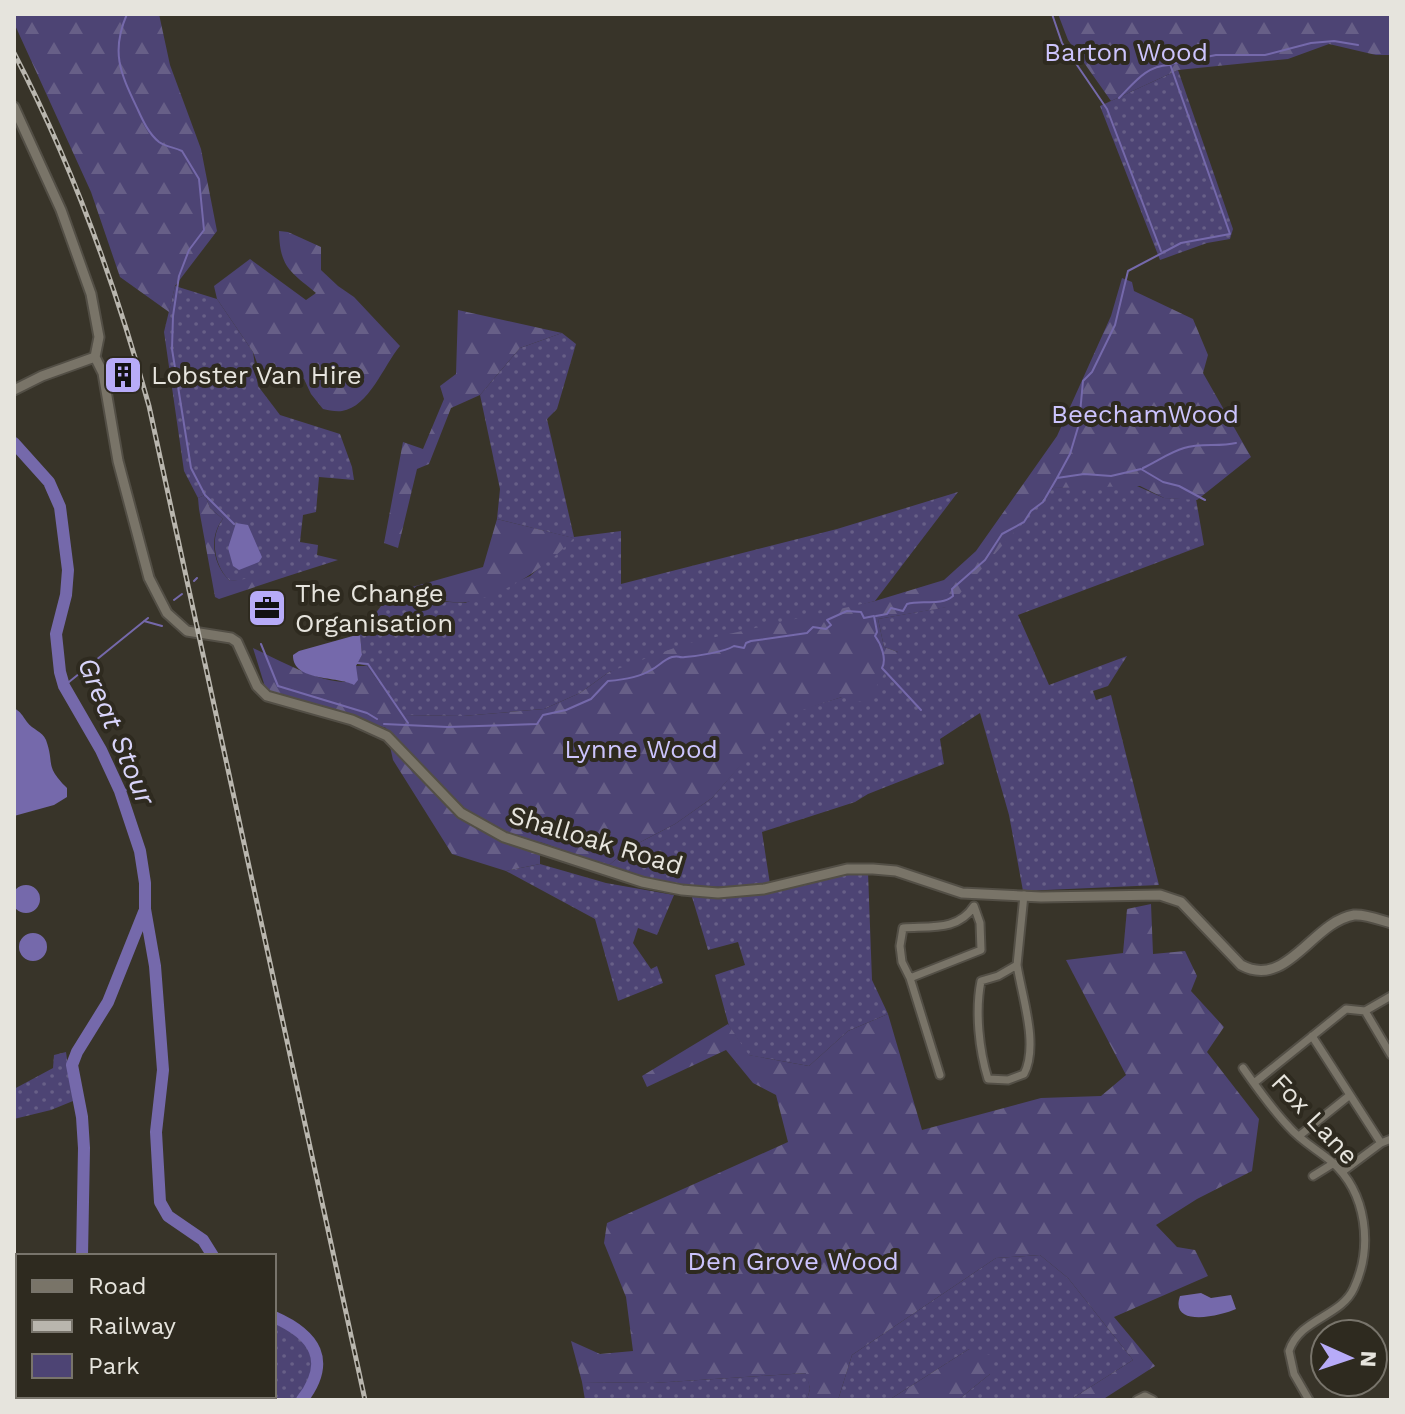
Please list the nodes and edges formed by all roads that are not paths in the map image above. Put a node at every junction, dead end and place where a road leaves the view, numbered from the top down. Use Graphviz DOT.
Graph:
graph roads {
  1 [pos="14,107"];
  2 [pos="95,357"];
  3 [pos="14,390"];
  4 [pos="980,893"];
  5 [pos="1024,895"];
  6 [pos="974,906"];
  7 [pos="1391,923"];
  8 [pos="1017,965"];
  9 [pos="910,978"];
  10 [pos="1391,996"];
  11 [pos="1365,1011"];
  12 [pos="1312,1036"];
  13 [pos="1390,1051"];
  14 [pos="1243,1068"];
  15 [pos="940,1075"];
  16 [pos="1254,1083"];
  17 [pos="1350,1095"];
  18 [pos="1299,1136"];
  19 [pos="1391,1139"];
  20 [pos="1381,1143"];
  21 [pos="1334,1163"];
  22 [pos="1342,1172"];
  23 [pos="1313,1176"];
  24 [pos="1293,1325"];
  25 [pos="1300,1331"];
  26 [pos="14,1393"];
  27 [pos="16,1400"];
  28 [pos="1137,1400"];
  29 [pos="1153,1400"];
  30 [pos="1309,1400"];
  1 -- 2 [label="street"];
  2 -- 3 [label="street"];
  2 -- 4 [label="street, Shalloak Road"];
  4 -- 5 [label="street, Shalloak Road"];
  4 -- 6 [label="street"];
  5 -- 7 [label="street, Shalloak Road"];
  5 -- 8 [label="street"];
  6 -- 9 [label="street"];
  6 -- 9 [label="street"];
  8 -- 8 [label="street"];
  9 -- 15 [label="street"];
  10 -- 11 [label="street"];
  11 -- 12 [label="street"];
  11 -- 13 [label="street"];
  12 -- 16 [label="street"];
  12 -- 17 [label="street"];
  14 -- 16 [label="street, Fox Lane"];
  16 -- 18 [label="street, Fox Lane"];
  17 -- 18 [label="street"];
  17 -- 20 [label="street"];
  18 -- 21 [label="street, Fox Lane"];
  19 -- 20 [label="street"];
  20 -- 22 [label="street"];
  21 -- 22 [label="street, Fox Lane"];
  21 -- 23 [label="street"];
  22 -- 25 [label="street, Fox Lane"];
  24 -- 25 [label="street"];
  25 -- 30 [label="street"];
  26 -- 27 [label="highway"];
  28 -- 29 [label="street"];
}
